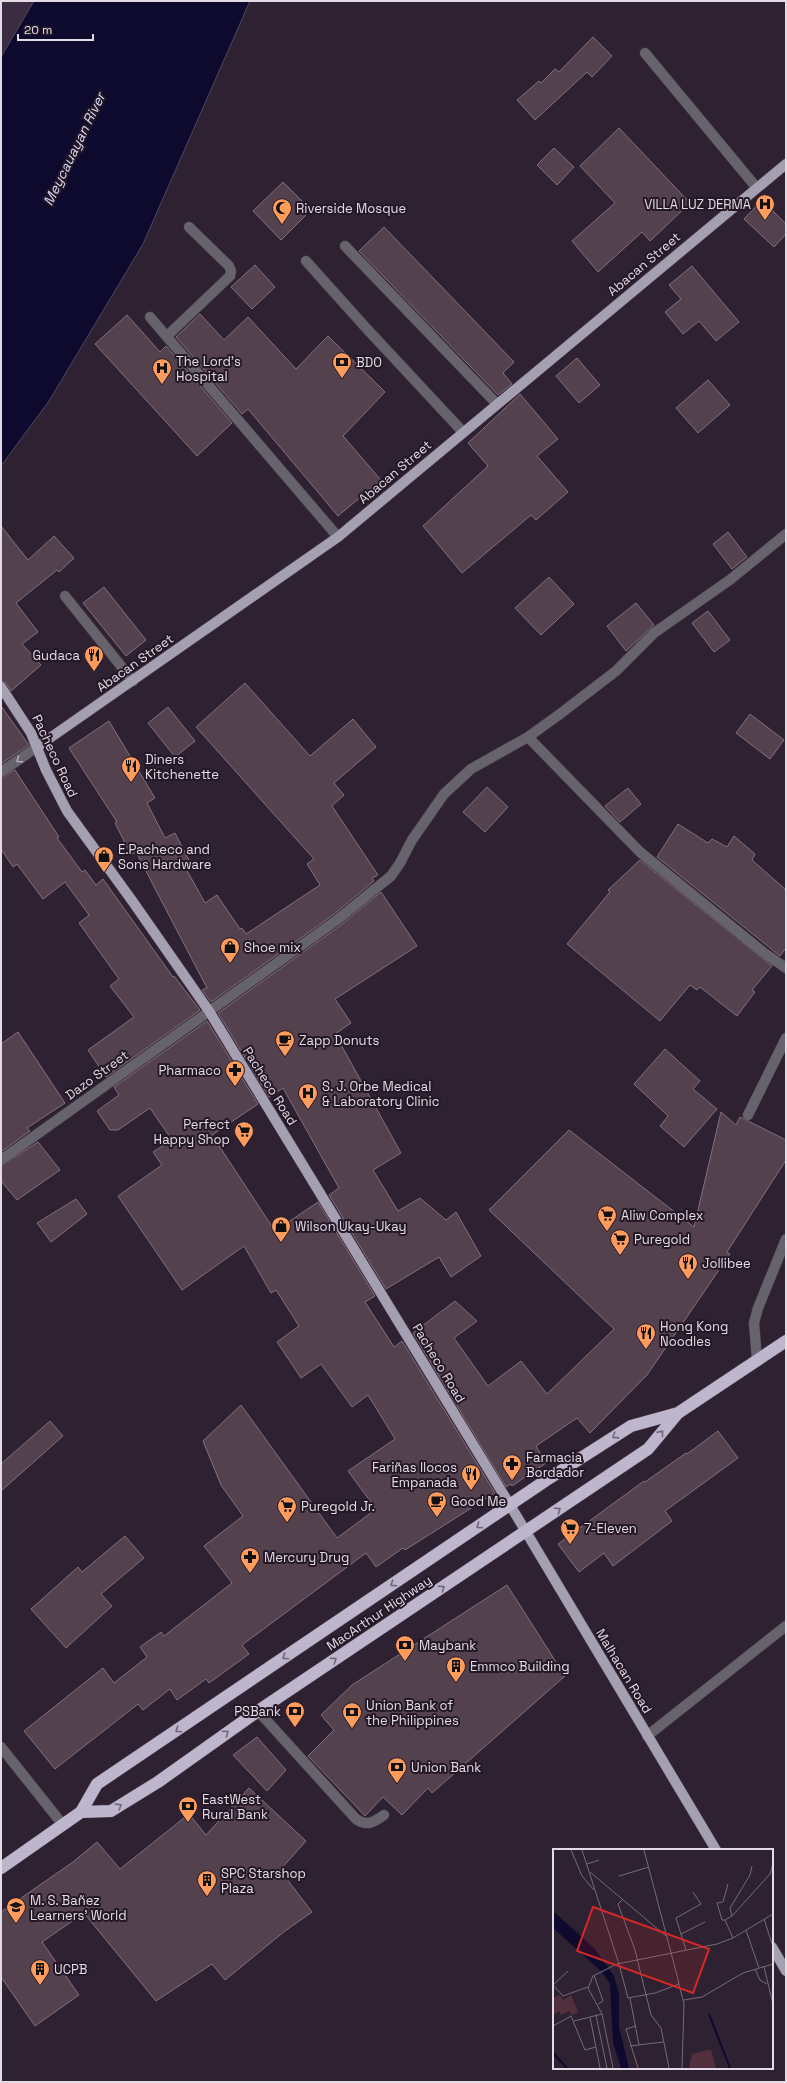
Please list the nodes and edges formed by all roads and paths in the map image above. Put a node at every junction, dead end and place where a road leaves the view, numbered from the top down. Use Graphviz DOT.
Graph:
graph roads {
  1 [pos="646,53"];
  2 [pos="786,164"];
  3 [pos="756,187"];
  4 [pos="189,227"];
  5 [pos="345,246"];
  6 [pos="306,261"];
  7 [pos="150,317"];
  8 [pos="167,336"];
  9 [pos="497,404"];
  10 [pos="463,432"];
  11 [pos="786,534"];
  12 [pos="338,537"];
  13 [pos="65,596"];
  14 [pos="132,681"];
  15 [pos="1,687"];
  16 [pos="528,737"];
  17 [pos="37,747"];
  18 [pos="1,772"];
  19 [pos="786,968"];
  20 [pos="209,1012"];
  21 [pos="786,1038"];
  22 [pos="748,1115"];
  23 [pos="1,1160"];
  24 [pos="786,1239"];
  25 [pos="786,1341"];
  26 [pos="757,1360"];
  27 [pos="678,1413"];
  28 [pos="510,1505"];
  29 [pos="525,1532"];
  30 [pos="786,1626"];
  31 [pos="258,1711"];
  32 [pos="647,1736"];
  33 [pos="1,1747"];
  34 [pos="81,1812"];
  35 [pos="384,1815"];
  36 [pos="63,1825"];
  37 [pos="715,1849"];
  38 [pos="1,1868"];
  39 [pos="773,1949"];
  40 [pos="786,1971"];
  1 -- 3 [label="street"];
  2 -- 3 [label="main road, Abacan Street"];
  3 -- 9 [label="main road, Abacan Street"];
  4 -- 8 [label="street"];
  5 -- 9 [label="street"];
  6 -- 10 [label="street"];
  7 -- 8 [label="street"];
  8 -- 12 [label="street"];
  9 -- 10 [label="main road, Abacan Street"];
  10 -- 12 [label="main road, Abacan Street"];
  11 -- 16 [label="street, Dazo Street"];
  12 -- 14 [label="main road, Abacan Street"];
  13 -- 14 [label="street"];
  14 -- 17 [label="main road, Abacan Street"];
  15 -- 17 [label="main road, Pacheco Road"];
  16 -- 19 [label="street"];
  16 -- 20 [label="street, Dazo Street"];
  17 -- 18 [label="street, Abacan Street, one-way"];
  17 -- 20 [label="main road, Pacheco Road"];
  20 -- 23 [label="street, Dazo Street"];
  20 -- 28 [label="main road, Pacheco Road"];
  21 -- 22 [label="street"];
  24 -- 26 [label="street"];
  25 -- 26 [label="highway, MacArthur Highway"];
  26 -- 27 [label="highway, MacArthur Highway"];
  27 -- 28 [label="highway, MacArthur Highway, one-way"];
  29 -- 27 [label="highway, MacArthur Highway, one-way"];
  28 -- 29 [label="main road, Malhacan Road"];
  28 -- 34 [label="highway, MacArthur Highway, one-way"];
  31 -- 29 [label="highway, MacArthur Highway, one-way"];
  29 -- 32 [label="main road, Malhacan Road"];
  30 -- 32 [label="street"];
  34 -- 31 [label="highway, MacArthur Highway, one-way"];
  31 -- 35 [label="street"];
  32 -- 37 [label="main road, Malhacan Road"];
  33 -- 36 [label="street"];
  34 -- 36 [label="highway, MacArthur Highway"];
  36 -- 38 [label="highway, MacArthur Highway"];
  39 -- 40 [label="main road"];
}
